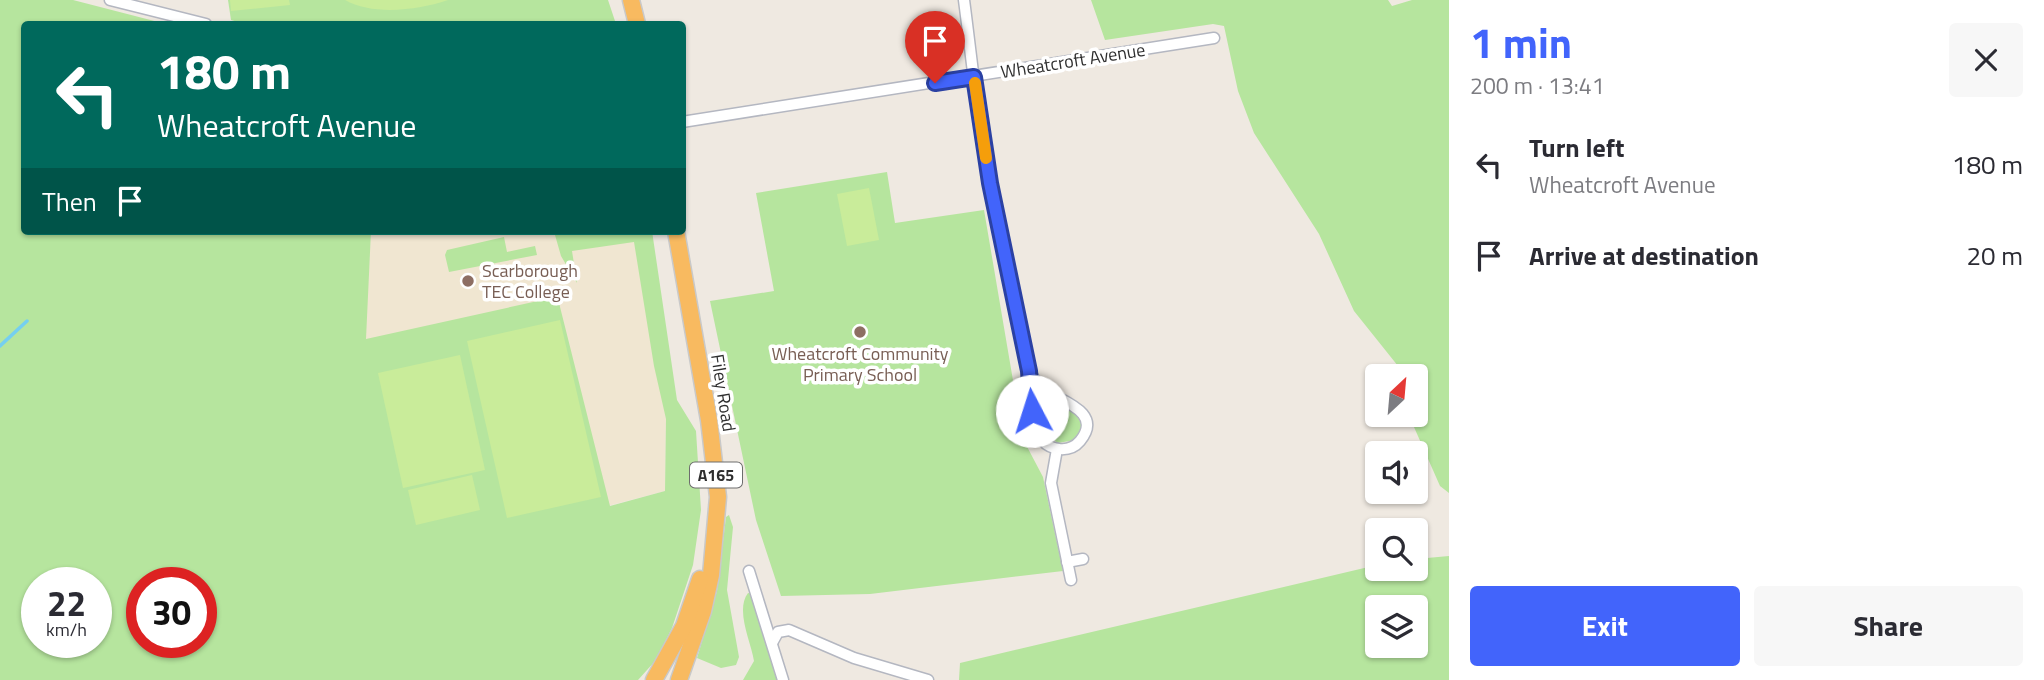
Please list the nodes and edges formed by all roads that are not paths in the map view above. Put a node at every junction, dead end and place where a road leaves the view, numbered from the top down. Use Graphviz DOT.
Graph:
graph roads {
  1 [pos="110,0"];
  2 [pos="159,0"];
  3 [pos="631,0"];
  4 [pos="964,0"];
  5 [pos="162,13"];
  6 [pos="194,21"];
  7 [pos="636,21"];
  8 [pos="1214,38"];
  9 [pos="974,77"];
  10 [pos="686,121"];
  11 [pos="677,235"];
  12 [pos="688,306"];
  13 [pos="1029,371"];
  14 [pos="1057,449"];
  15 [pos="1083,559"];
  16 [pos="1068,562"];
  17 [pos="749,571"];
  18 [pos="1071,580"];
  19 [pos="772,643"];
  20 [pos="693,644"];
  21 [pos="654,680"];
  22 [pos="667,680"];
  23 [pos="679,680"];
  24 [pos="783,680"];
  25 [pos="928,680"];
  1 -- 5 [label="street"];
  2 -- 5 [label="street"];
  3 -- 7 [label="highway"];
  4 -- 9 [label="street"];
  5 -- 6 [label="street"];
  8 -- 9 [label="street, Wheatcroft Avenue"];
  9 -- 10 [label="street, Wheatcroft Avenue"];
  9 -- 13 [label="street"];
  11 -- 12 [label="highway, Filey Road / A165"];
  12 -- 20 [label="highway, Filey Road / A165"];
  12 -- 21 [label="highway"];
  13 -- 14 [label="street"];
  13 -- 14 [label="street"];
  14 -- 16 [label="street"];
  15 -- 16 [label="street"];
  16 -- 18 [label="street"];
  17 -- 19 [label="street"];
  19 -- 24 [label="street"];
  19 -- 25 [label="street"];
  20 -- 22 [label="highway, Filey Road / A165"];
  20 -- 23 [label="highway, Filey Road / A165"];
}
